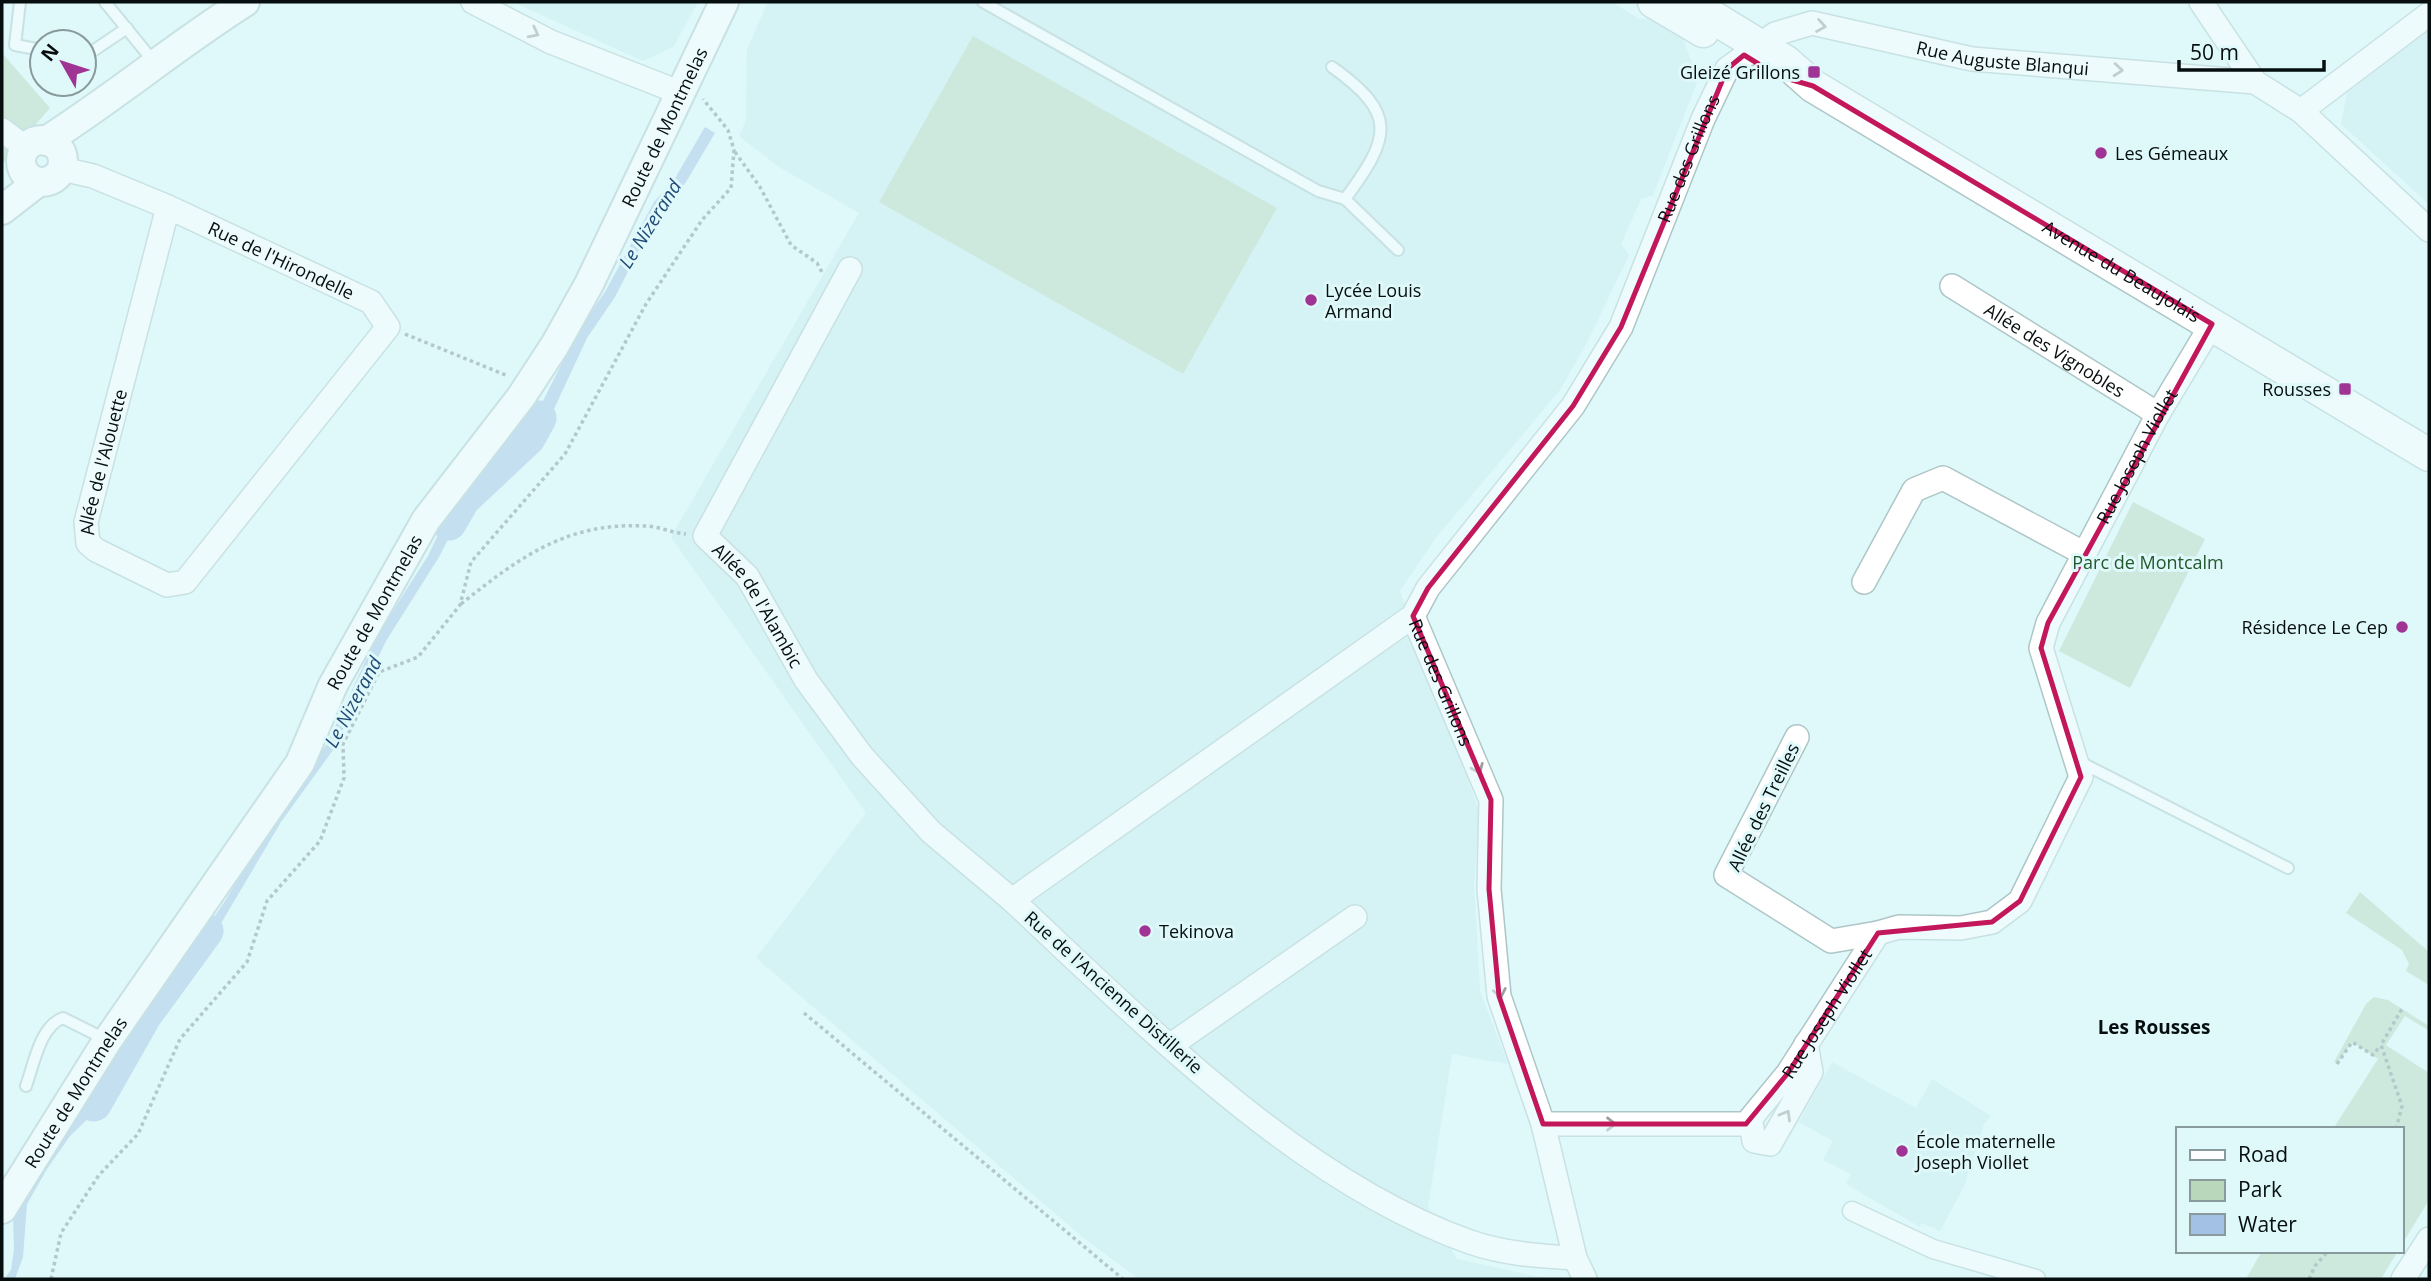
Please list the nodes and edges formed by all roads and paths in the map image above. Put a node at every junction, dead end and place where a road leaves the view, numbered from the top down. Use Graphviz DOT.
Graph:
graph roads {
  1 [pos="20,2"];
  2 [pos="105,2"];
  3 [pos="245,2"];
  4 [pos="473,2"];
  5 [pos="724,2"];
  6 [pos="982,2"];
  7 [pos="1654,2"];
  8 [pos="1688,2"];
  9 [pos="2201,2"];
  10 [pos="2429,13"];
  11 [pos="127,28"];
  12 [pos="28,47"];
  13 [pos="98,48"];
  14 [pos="1751,50"];
  15 [pos="156,64"];
  16 [pos="1332,66"];
  17 [pos="2255,82"];
  18 [pos="693,96"];
  19 [pos="2301,111"];
  20 [pos="2,130"];
  21 [pos="734,150"];
  22 [pos="43,162"];
  23 [pos="2,199"];
  24 [pos="1345,199"];
  25 [pos="169,207"];
  26 [pos="2,210"];
  27 [pos="2429,230"];
  28 [pos="1398,250"];
  29 [pos="850,269"];
  30 [pos="1952,286"];
  31 [pos="835,295"];
  32 [pos="2212,324"];
  33 [pos="388,327"];
  34 [pos="529,385"];
  35 [pos="2158,414"];
  36 [pos="2429,455"];
  37 [pos="705,536"];
  38 [pos="2085,554"];
  39 [pos="1864,582"];
  40 [pos="460,605"];
  41 [pos="1413,616"];
  42 [pos="1797,737"];
  43 [pos="2076,760"];
  44 [pos="2288,868"];
  45 [pos="1012,900"];
  46 [pos="1355,916"];
  47 [pos="1878,933"];
  48 [pos="2403,1007"];
  49 [pos="804,1013"];
  50 [pos="107,1041"];
  51 [pos="1171,1045"];
  52 [pos="2381,1045"];
  53 [pos="2337,1064"];
  54 [pos="26,1086"];
  55 [pos="1543,1124"];
  56 [pos="2397,1127"];
  57 [pos="2,1209"];
  58 [pos="1852,1211"];
  59 [pos="2429,1239"];
  60 [pos="2326,1253"];
  61 [pos="1575,1258"];
  62 [pos="51,1279"];
  63 [pos="1123,1279"];
  64 [pos="1584,1279"];
  65 [pos="2036,1279"];
  66 [pos="2309,1279"];
  67 [pos="2403,1279"];
  1 -- 12 [label="lane"];
  2 -- 11 [label="lane"];
  3 -- 15 [label="street"];
  4 -- 18 [label="street, one-way"];
  5 -- 18 [label="street, Route de Montmelas"];
  6 -- 24 [label="lane"];
  7 -- 14 [label="main road, Avenue du Beaujolais"];
  8 -- 14 [label="main road, Avenue du Beaujolais"];
  9 -- 17 [label="street"];
  10 -- 19 [label="street"];
  11 -- 13 [label="lane"];
  11 -- 15 [label="lane"];
  14 -- 17 [label="street, Rue Auguste Blanqui, one-way"];
  14 -- 32 [label="main road, Avenue du Beaujolais"];
  14 -- 41 [label="street, Rue des Grillons"];
  15 -- 22 [label="street"];
  16 -- 24 [label="lane"];
  17 -- 19 [label="street"];
  18 -- 21 [label="path"];
  18 -- 34 [label="street, Route de Montmelas"];
  19 -- 27 [label="street"];
  20 -- 22 [label="street"];
  21 -- 31 [label="path"];
  21 -- 40 [label="path"];
  22 -- 23 [label="street"];
  22 -- 25 [label="street, Rue de l'Hirondelle"];
  22 -- 26 [label="street"];
  24 -- 28 [label="lane"];
  25 -- 33 [label="street, Rue de l'Hirondelle"];
  25 -- 33 [label="street, Allée de l'Alouette"];
  29 -- 31 [label="street, Allée de l'Alambic"];
  30 -- 35 [label="street, Allée des Vignobles"];
  31 -- 37 [label="street, Allée de l'Alambic"];
  32 -- 35 [label="street, Rue Joseph Viollet"];
  32 -- 36 [label="main road, Avenue du Beaujolais"];
  33 -- 34 [label="path"];
  34 -- 50 [label="street, Route de Montmelas"];
  35 -- 38 [label="street, Rue Joseph Viollet"];
  37 -- 40 [label="path"];
  37 -- 45 [label="street, Allée de l'Alambic"];
  38 -- 39 [label="street"];
  38 -- 43 [label="street, Rue Joseph Viollet"];
  40 -- 62 [label="path"];
  41 -- 45 [label="street, Rue de l'Ancienne Distillerie"];
  41 -- 55 [label="street, Rue des Grillons, one-way"];
  42 -- 47 [label="street, Allée des Treilles"];
  43 -- 44 [label="lane"];
  43 -- 47 [label="street, Rue Joseph Viollet"];
  45 -- 51 [label="street, Rue de l'Ancienne Distillerie"];
  46 -- 51 [label="street"];
  55 -- 47 [label="street, Rue Joseph Viollet, one-way"];
  48 -- 52 [label="path"];
  49 -- 63 [label="path"];
  50 -- 54 [label="lane"];
  50 -- 57 [label="street, Route de Montmelas"];
  51 -- 61 [label="street, Rue de l'Ancienne Distillerie"];
  52 -- 53 [label="path"];
  52 -- 56 [label="path"];
  55 -- 61 [label="street, Rue des Grillons"];
  58 -- 65 [label="street"];
  59 -- 67 [label="street"];
  60 -- 66 [label="path"];
  61 -- 64 [label="street, Rue des Grillons"];
}
